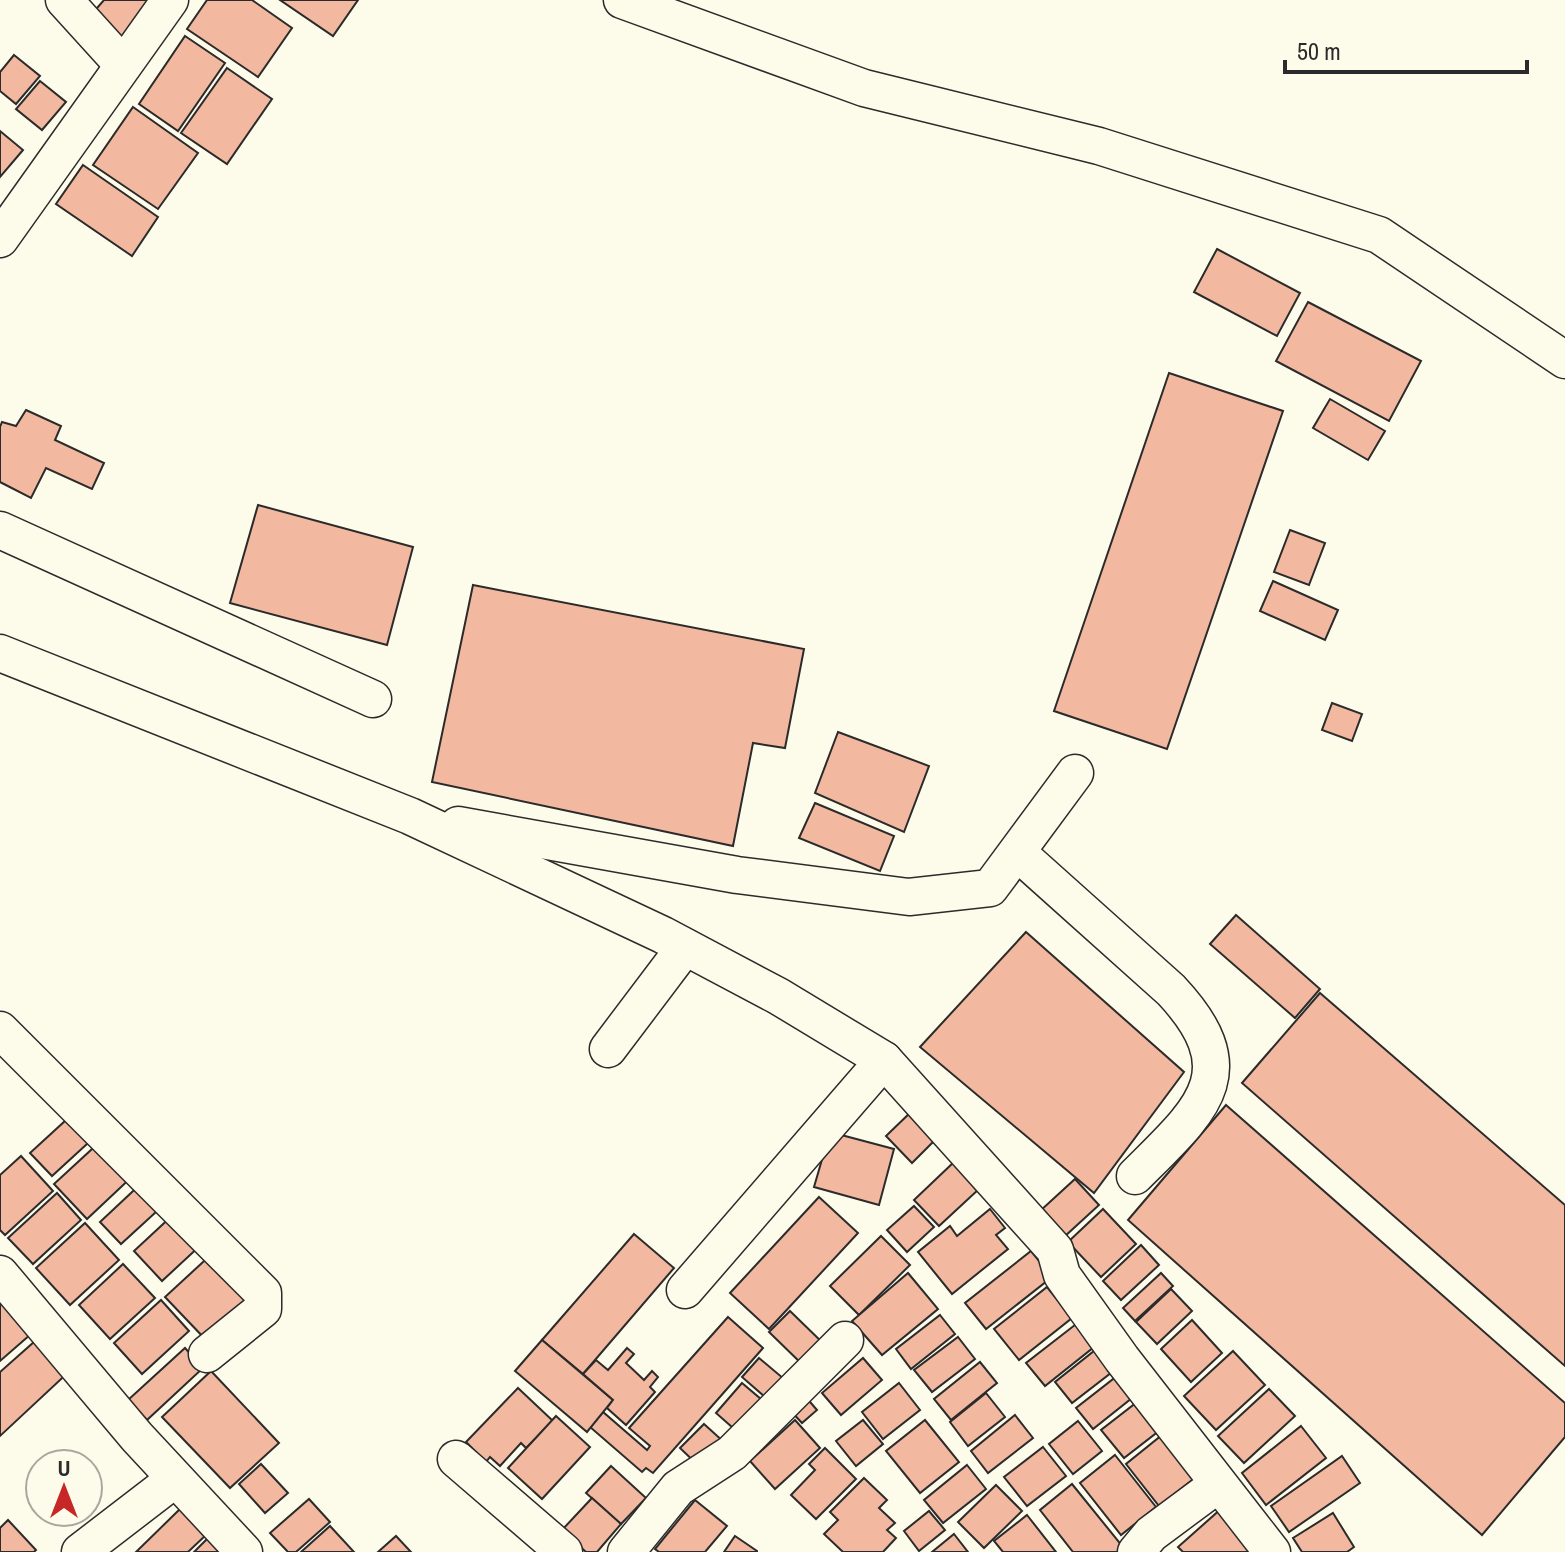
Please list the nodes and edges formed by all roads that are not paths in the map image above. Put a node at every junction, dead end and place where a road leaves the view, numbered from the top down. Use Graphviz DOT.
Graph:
graph roads {
  1 [pos="64,0"];
  2 [pos="170,0"];
  3 [pos="622,0"];
  4 [pos="123,65"];
  5 [pos="0,239"];
  6 [pos="1565,360"];
  7 [pos="0,530"];
  8 [pos="0,653"];
  9 [pos="373,699"];
  10 [pos="1075,773"];
  11 [pos="410,816"];
  12 [pos="1018,853"];
  13 [pos="685,947"];
  14 [pos="0,1030"];
  15 [pos="608,1049"];
  16 [pos="884,1060"];
  17 [pos="1135,1176"];
  18 [pos="0,1274"];
  19 [pos="685,1290"];
  20 [pos="845,1340"];
  21 [pos="207,1354"];
  22 [pos="456,1459"];
  23 [pos="175,1479"];
  24 [pos="1217,1485"];
  25 [pos="80,1552"];
  26 [pos="244,1552"];
  27 [pos="564,1552"];
  28 [pos="626,1552"];
  29 [pos="1136,1552"];
  30 [pos="1272,1552"];
  1 -- 4 [label="street"];
  2 -- 4 [label="street"];
  3 -- 6 [label="street"];
  4 -- 5 [label="street"];
  7 -- 9 [label="street"];
  8 -- 11 [label="street"];
  10 -- 12 [label="street"];
  11 -- 12 [label="street"];
  11 -- 13 [label="street"];
  12 -- 17 [label="street"];
  13 -- 15 [label="street"];
  13 -- 16 [label="street"];
  14 -- 21 [label="street"];
  16 -- 19 [label="street"];
  16 -- 24 [label="street"];
  18 -- 23 [label="street"];
  20 -- 28 [label="street"];
  22 -- 27 [label="street"];
  23 -- 25 [label="street"];
  23 -- 26 [label="street"];
  24 -- 29 [label="street"];
  24 -- 30 [label="street"];
}
